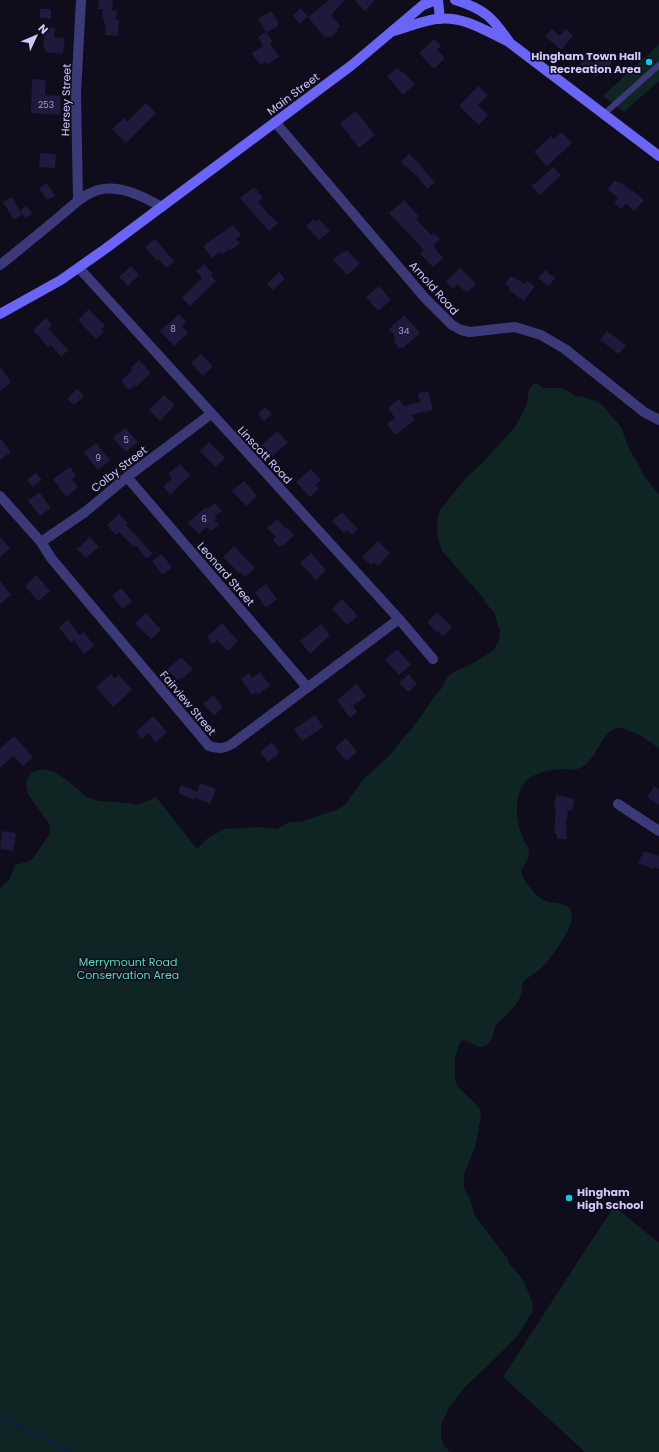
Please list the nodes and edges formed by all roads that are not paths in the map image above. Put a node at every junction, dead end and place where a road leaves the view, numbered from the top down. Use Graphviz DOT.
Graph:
graph roads {
  1 [pos="81,0"];
  2 [pos="437,0"];
  3 [pos="455,0"];
  4 [pos="440,19"];
  5 [pos="392,32"];
  6 [pos="510,43"];
  7 [pos="659,65"];
  8 [pos="604,114"];
  9 [pos="275,122"];
  10 [pos="659,156"];
  11 [pos="78,201"];
  12 [pos="162,207"];
  13 [pos="0,265"];
  14 [pos="79,268"];
  15 [pos="0,314"];
  16 [pos="211,414"];
  17 [pos="659,420"];
  18 [pos="127,477"];
  19 [pos="0,496"];
  20 [pos="41,542"];
  21 [pos="399,619"];
  22 [pos="433,659"];
  23 [pos="307,687"];
  24 [pos="618,804"];
  25 [pos="659,831"];
  1 -- 11 [label="street, Hersey Street"];
  2 -- 4 [label="main road"];
  2 -- 5 [label="main road, Main Street"];
  3 -- 6 [label="main road"];
  4 -- 5 [label="main road"];
  4 -- 6 [label="main road"];
  5 -- 9 [label="main road, Main Street"];
  6 -- 8 [label="main road"];
  7 -- 8 [label="lane"];
  8 -- 10 [label="main road"];
  9 -- 12 [label="main road, Main Street"];
  9 -- 17 [label="street, Arnold Road"];
  11 -- 12 [label="street"];
  11 -- 13 [label="street"];
  12 -- 14 [label="main road, Main Street"];
  14 -- 15 [label="main road, Main Street"];
  14 -- 16 [label="street, Linscott Road"];
  16 -- 18 [label="street, Colby Street"];
  16 -- 21 [label="street, Linscott Road"];
  18 -- 20 [label="street, Colby Street"];
  18 -- 23 [label="street, Leonard Street"];
  19 -- 20 [label="street, Fairview Street"];
  20 -- 23 [label="street, Fairview Street"];
  21 -- 22 [label="street, Linscott Road"];
  21 -- 23 [label="street, Fairview Street"];
  24 -- 25 [label="street"];
}
